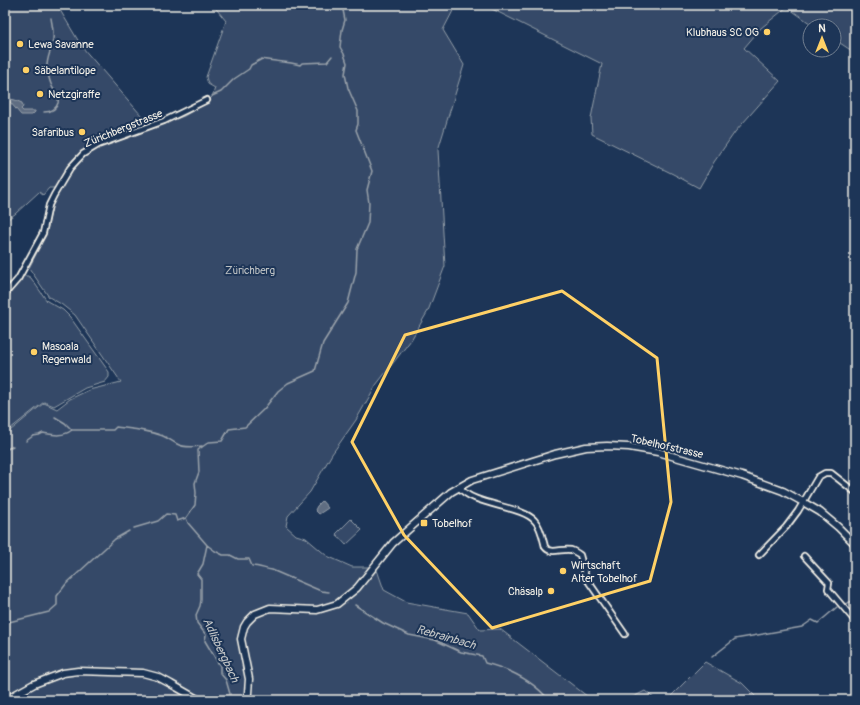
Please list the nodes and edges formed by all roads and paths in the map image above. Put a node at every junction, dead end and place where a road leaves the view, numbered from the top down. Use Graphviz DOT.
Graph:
graph roads {
  1 [pos="207,100"];
  2 [pos="5,294"];
  3 [pos="459,487"];
  4 [pos="855,492"];
  5 [pos="803,502"];
  6 [pos="855,544"];
  7 [pos="759,555"];
  8 [pos="804,556"];
  9 [pos="855,621"];
  10 [pos="625,634"];
  11 [pos="5,700"];
  12 [pos="198,700"];
  13 [pos="245,700"];
  1 -- 2 [label="street, Zürichbergstrasse"];
  3 -- 5 [label="main road, Tobelhofstrasse"];
  3 -- 10 [label="street"];
  3 -- 13 [label="main road, Tobelhofstrasse"];
  4 -- 5 [label="street"];
  5 -- 6 [label="main road, Tobelhofstrasse"];
  5 -- 7 [label="street"];
  8 -- 9 [label="street"];
  11 -- 12 [label="main road"];
}
